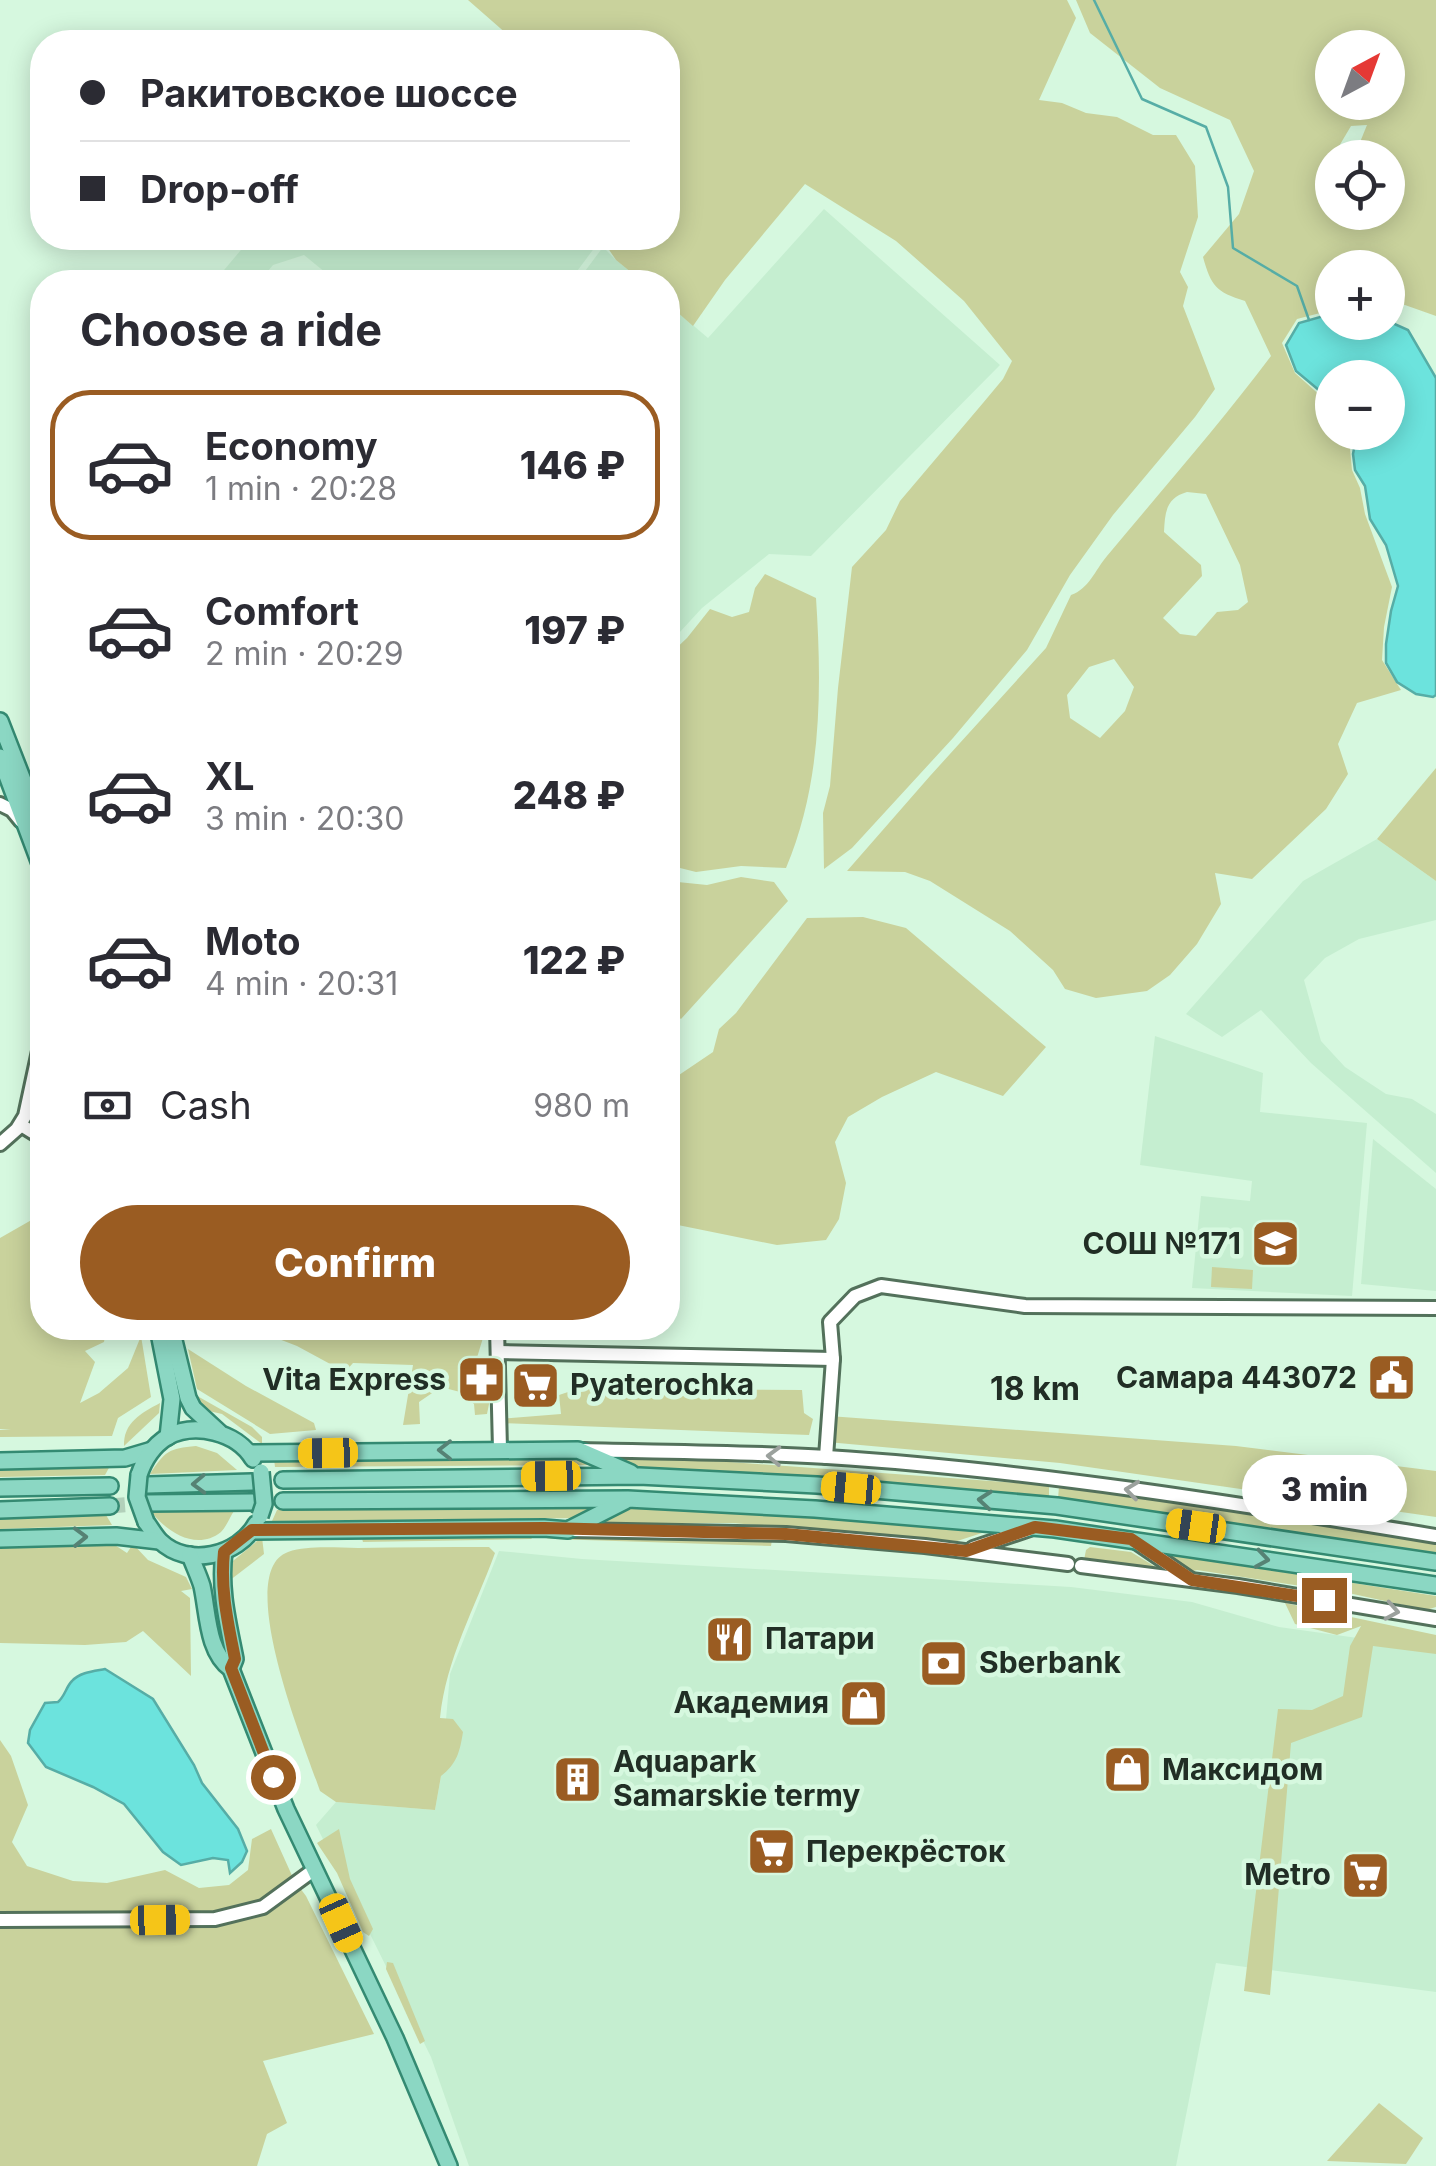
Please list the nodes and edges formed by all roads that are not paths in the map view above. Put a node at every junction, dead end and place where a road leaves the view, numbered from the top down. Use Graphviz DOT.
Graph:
graph roads {
  1 [pos="0,721"];
  2 [pos="0,758"];
  3 [pos="7,777"];
  4 [pos="5,800"];
  5 [pos="30,819"];
  6 [pos="30,826"];
  7 [pos="30,1087"];
  8 [pos="21,1125"];
  9 [pos="30,1131"];
  10 [pos="0,1144"];
  11 [pos="1436,1308"];
  12 [pos="160,1340"];
  13 [pos="174,1340"];
  14 [pos="498,1340"];
  15 [pos="498,1352"];
  16 [pos="833,1359"];
  17 [pos="219,1432"];
  18 [pos="168,1436"];
  19 [pos="152,1450"];
  20 [pos="500,1450"];
  21 [pos="578,1450"];
  22 [pos="250,1453"];
  23 [pos="826,1457"];
  24 [pos="0,1460"];
  25 [pos="639,1476"];
  26 [pos="256,1477"];
  27 [pos="143,1480"];
  28 [pos="283,1480"];
  29 [pos="110,1486"];
  30 [pos="0,1488"];
  31 [pos="628,1499"];
  32 [pos="283,1500"];
  33 [pos="148,1503"];
  34 [pos="110,1506"];
  35 [pos="0,1510"];
  36 [pos="1082,1510"];
  37 [pos="255,1516"];
  38 [pos="1035,1527"];
  39 [pos="568,1530"];
  40 [pos="1078,1533"];
  41 [pos="1436,1536"];
  42 [pos="0,1539"];
  43 [pos="1131,1539"];
  44 [pos="160,1541"];
  45 [pos="966,1551"];
  46 [pos="224,1552"];
  47 [pos="190,1556"];
  48 [pos="1436,1562"];
  49 [pos="1192,1580"];
  50 [pos="1436,1586"];
  51 [pos="1436,1619"];
  52 [pos="231,1668"];
  53 [pos="315,1870"];
  54 [pos="0,1920"];
  55 [pos="449,2166"];
  1 -- 3 [label="main road"];
  2 -- 3 [label="main road"];
  3 -- 4 [label="main road"];
  3 -- 5 [label="main road"];
  4 -- 6 [label="main road"];
  7 -- 8 [label="street"];
  8 -- 9 [label="street"];
  8 -- 10 [label="street"];
  11 -- 16 [label="street"];
  12 -- 18 [label="main road"];
  13 -- 17 [label="main road"];
  14 -- 15 [label="street"];
  15 -- 16 [label="street"];
  15 -- 20 [label="street"];
  16 -- 23 [label="street"];
  17 -- 18 [label="main road"];
  17 -- 22 [label="main road"];
  18 -- 19 [label="main road"];
  19 -- 24 [label="main road"];
  19 -- 27 [label="main road"];
  20 -- 21 [label="main road"];
  20 -- 22 [label="main road, one-way"];
  23 -- 21 [label="street, one-way"];
  21 -- 25 [label="main road"];
  22 -- 26 [label="main road"];
  41 -- 23 [label="street, one-way"];
  25 -- 28 [label="main road"];
  36 -- 25 [label="main road, one-way"];
  26 -- 27 [label="main road, one-way"];
  26 -- 37 [label="main road, bridge"];
  27 -- 44 [label="main road, bridge"];
  29 -- 30 [label="main road"];
  31 -- 32 [label="main road"];
  31 -- 38 [label="main road"];
  31 -- 39 [label="main road"];
  33 -- 37 [label="main road"];
  34 -- 35 [label="main road"];
  36 -- 40 [label="main road"];
  36 -- 48 [label="main road"];
  37 -- 39 [label="main road"];
  37 -- 46 [label="main road"];
  38 -- 40 [label="main road"];
  38 -- 45 [label="street"];
  39 -- 45 [label="street"];
  40 -- 43 [label="main road"];
  42 -- 44 [label="main road, one-way"];
  43 -- 49 [label="street"];
  43 -- 50 [label="main road, one-way"];
  44 -- 47 [label="main road"];
  45 -- 49 [label="street"];
  46 -- 47 [label="main road"];
  46 -- 52 [label="main road"];
  47 -- 52 [label="main road"];
  49 -- 51 [label="street, one-way"];
  52 -- 53 [label="main road"];
  53 -- 54 [label="street"];
  53 -- 55 [label="main road"];
}
